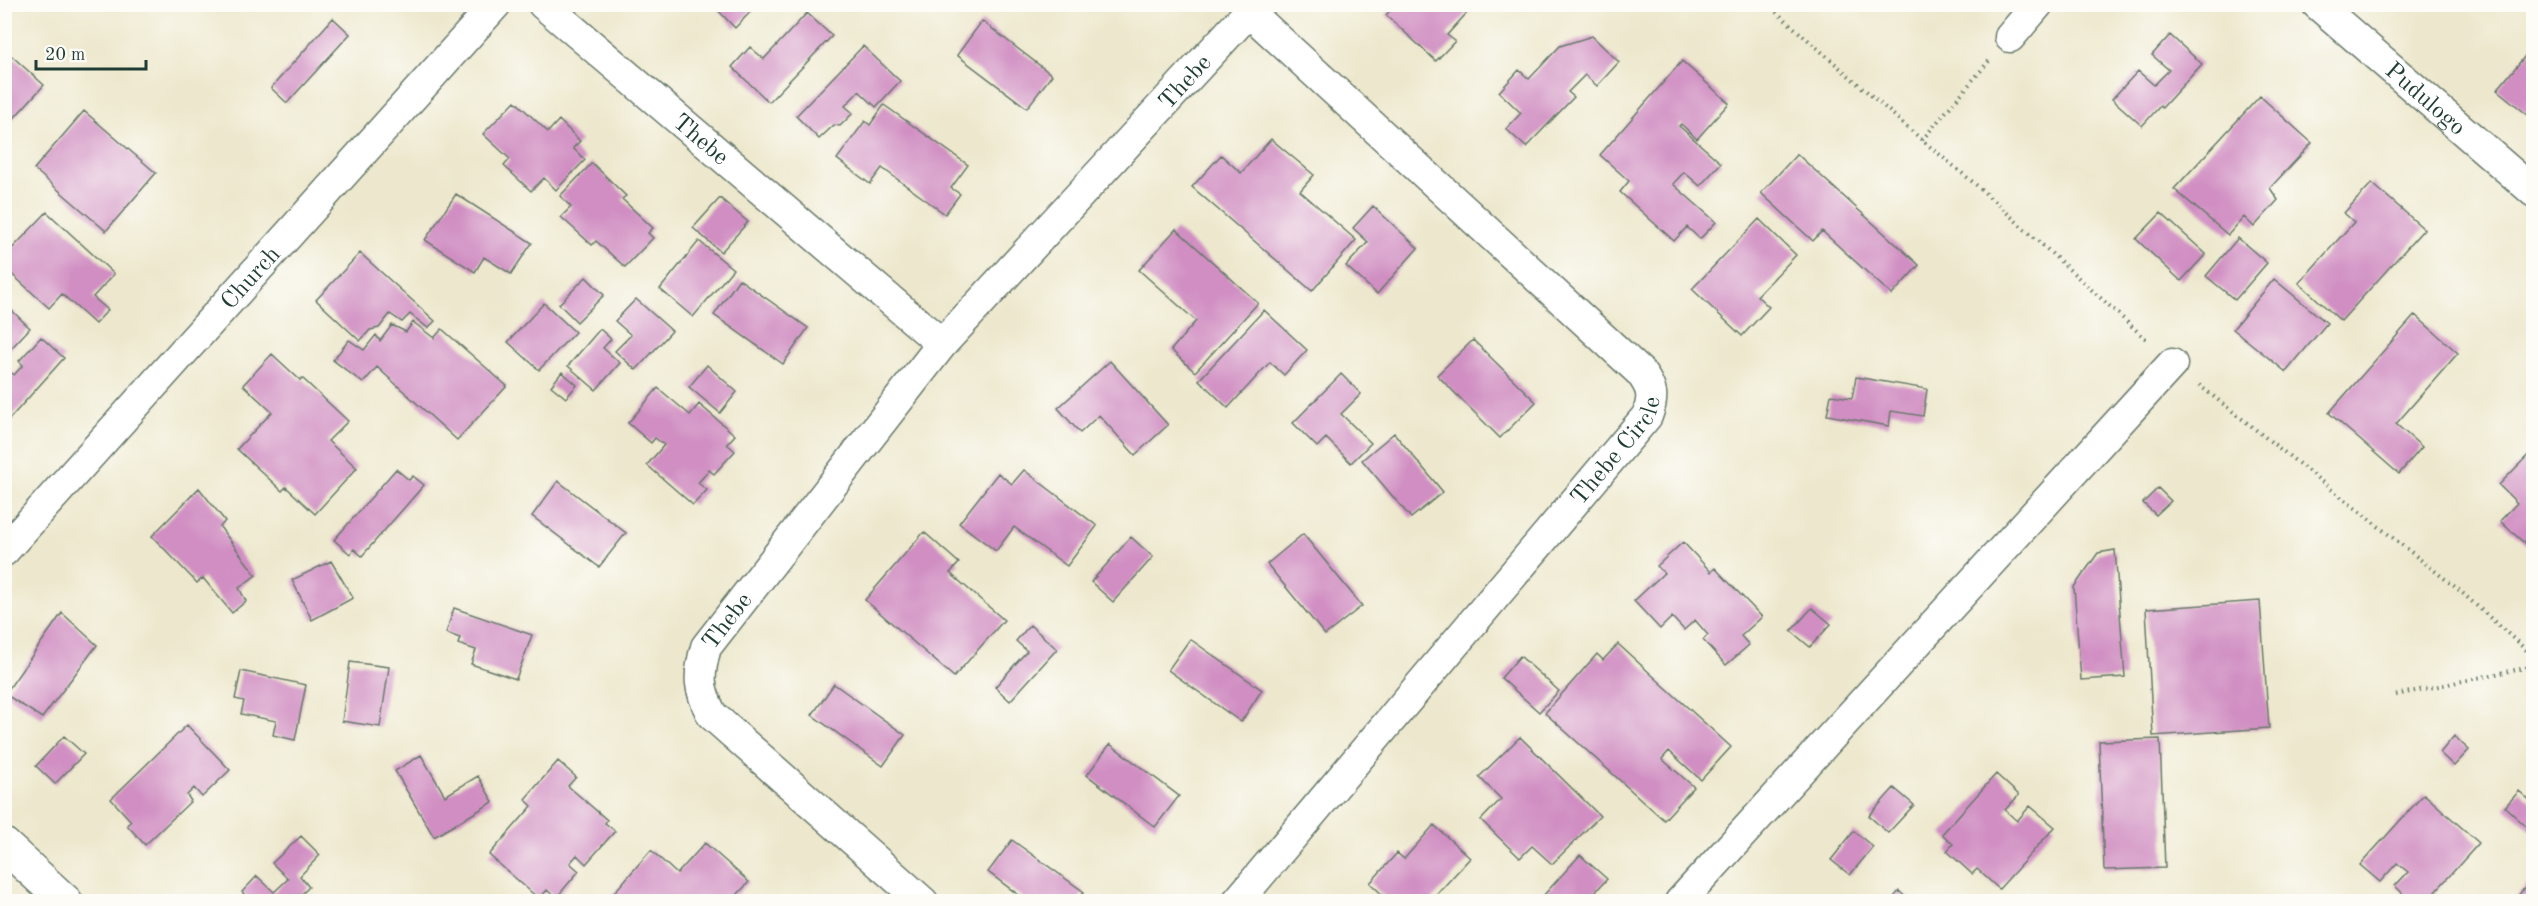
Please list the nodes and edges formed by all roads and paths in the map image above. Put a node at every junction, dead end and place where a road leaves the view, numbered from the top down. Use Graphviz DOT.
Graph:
graph roads {
  1 [pos="496,4"];
  2 [pos="543,4"];
  3 [pos="1767,4"];
  4 [pos="2038,4"];
  5 [pos="2317,4"];
  6 [pos="1252,8"];
  7 [pos="2010,37"];
  8 [pos="1922,140"];
  9 [pos="2534,192"];
  10 [pos="942,344"];
  11 [pos="2172,364"];
  12 [pos="4,551"];
  13 [pos="2534,657"];
  14 [pos="2534,666"];
  15 [pos="2396,695"];
  16 [pos="4,845"];
  17 [pos="66,902"];
  18 [pos="922,902"];
  19 [pos="1237,902"];
  20 [pos="1680,902"];
  1 -- 12 [label="street, Church"];
  2 -- 10 [label="street, Thebe"];
  3 -- 8 [label="path"];
  4 -- 7 [label="street"];
  5 -- 9 [label="street, Pudulogo"];
  6 -- 10 [label="street, Thebe"];
  6 -- 19 [label="street, Thebe Circle"];
  7 -- 8 [label="path"];
  8 -- 11 [label="path"];
  10 -- 18 [label="street, Thebe"];
  11 -- 13 [label="path"];
  11 -- 20 [label="street"];
  14 -- 15 [label="path"];
  16 -- 17 [label="street"];
}
